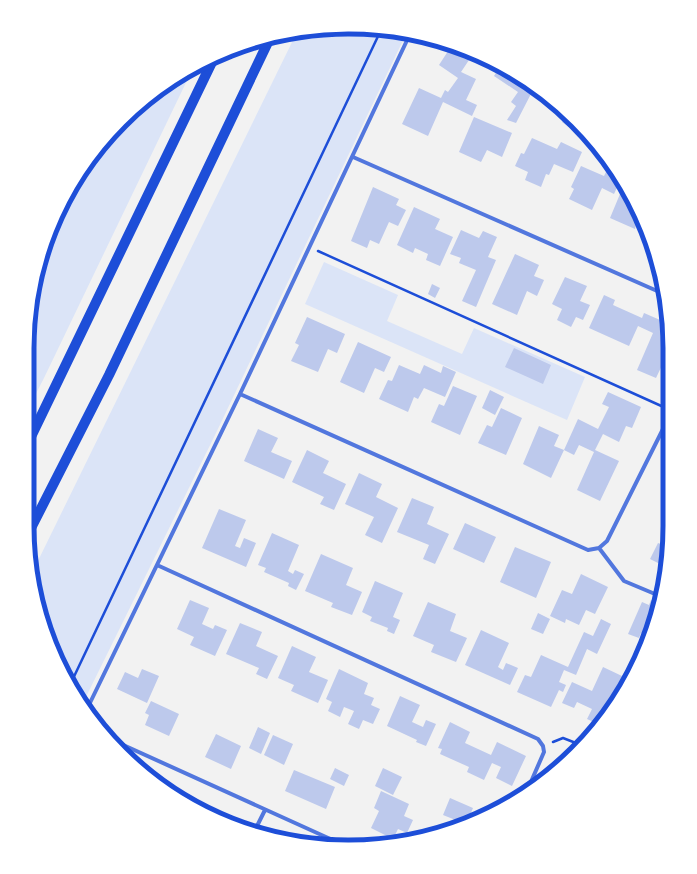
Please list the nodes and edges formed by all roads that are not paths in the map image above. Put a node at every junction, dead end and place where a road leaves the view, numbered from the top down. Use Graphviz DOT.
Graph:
graph roads {
  1 [pos="407,40"];
  2 [pos="267,45"];
  3 [pos="210,65"];
  4 [pos="353,157"];
  5 [pos="658,291"];
  6 [pos="240,394"];
  7 [pos="663,429"];
  8 [pos="34,431"];
  9 [pos="34,522"];
  10 [pos="599,548"];
  11 [pos="157,565"];
  12 [pos="655,594"];
  13 [pos="90,704"];
  14 [pos="123,745"];
  15 [pos="531,781"];
  16 [pos="265,810"];
  17 [pos="257,826"];
  18 [pos="330,839"];
  1 -- 4 [label="street"];
  2 -- 9 [label="main road"];
  3 -- 8 [label="main road"];
  4 -- 5 [label="street"];
  4 -- 6 [label="street"];
  6 -- 10 [label="street"];
  6 -- 11 [label="street"];
  7 -- 10 [label="street"];
  10 -- 12 [label="street"];
  11 -- 13 [label="street"];
  11 -- 15 [label="street"];
  14 -- 16 [label="street"];
  16 -- 17 [label="street"];
  16 -- 18 [label="street"];
}
